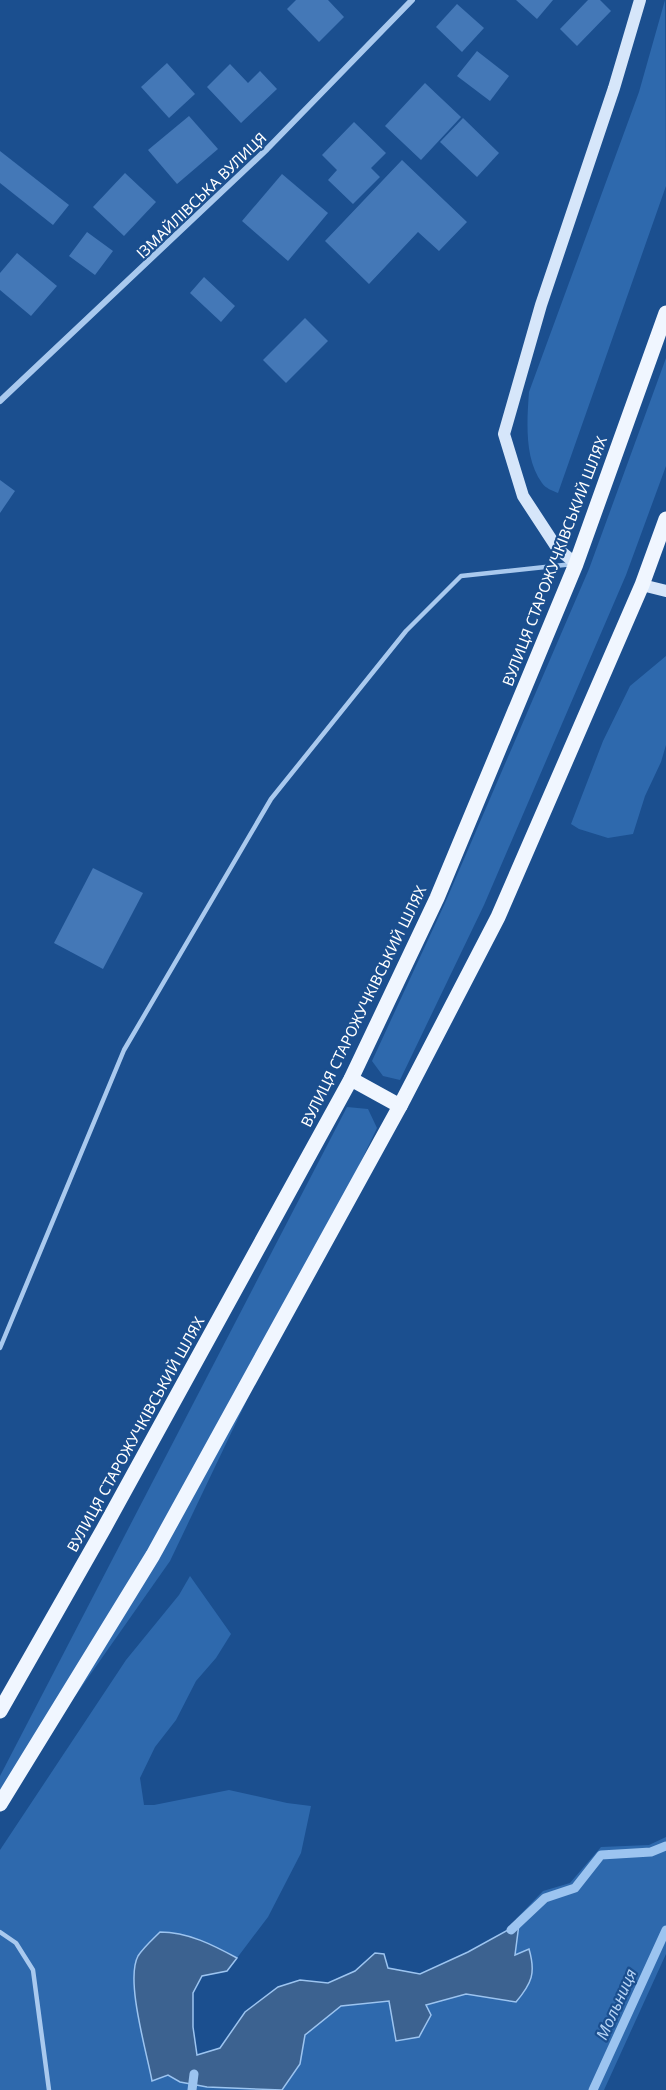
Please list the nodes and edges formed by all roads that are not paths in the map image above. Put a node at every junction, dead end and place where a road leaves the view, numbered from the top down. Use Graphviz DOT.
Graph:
graph roads {
  1 [pos="412,0"];
  2 [pos="640,0"];
  3 [pos="666,313"];
  4 [pos="0,401"];
  5 [pos="666,519"];
  6 [pos="576,564"];
  7 [pos="642,585"];
  8 [pos="666,591"];
  9 [pos="351,1078"];
  10 [pos="400,1106"];
  11 [pos="0,1348"];
  12 [pos="0,1711"];
  13 [pos="0,1804"];
  14 [pos="0,1932"];
  15 [pos="49,2090"];
  1 -- 4 [label="street, ІЗМАЙЛІВСЬКА ВУЛИЦЯ"];
  2 -- 6 [label="street"];
  3 -- 6 [label="main road, ВУЛИЦЯ СТАРОЖУЧКІВСЬКИЙ ШЛЯХ"];
  5 -- 7 [label="main road"];
  6 -- 9 [label="main road, ВУЛИЦЯ СТАРОЖУЧКІВСЬКИЙ ШЛЯХ"];
  6 -- 11 [label="lane"];
  7 -- 8 [label="street"];
  7 -- 10 [label="main road"];
  9 -- 10 [label="main road"];
  9 -- 12 [label="main road, ВУЛИЦЯ СТАРОЖУЧКІВСЬКИЙ ШЛЯХ"];
  10 -- 13 [label="main road"];
  14 -- 15 [label="lane"];
}
